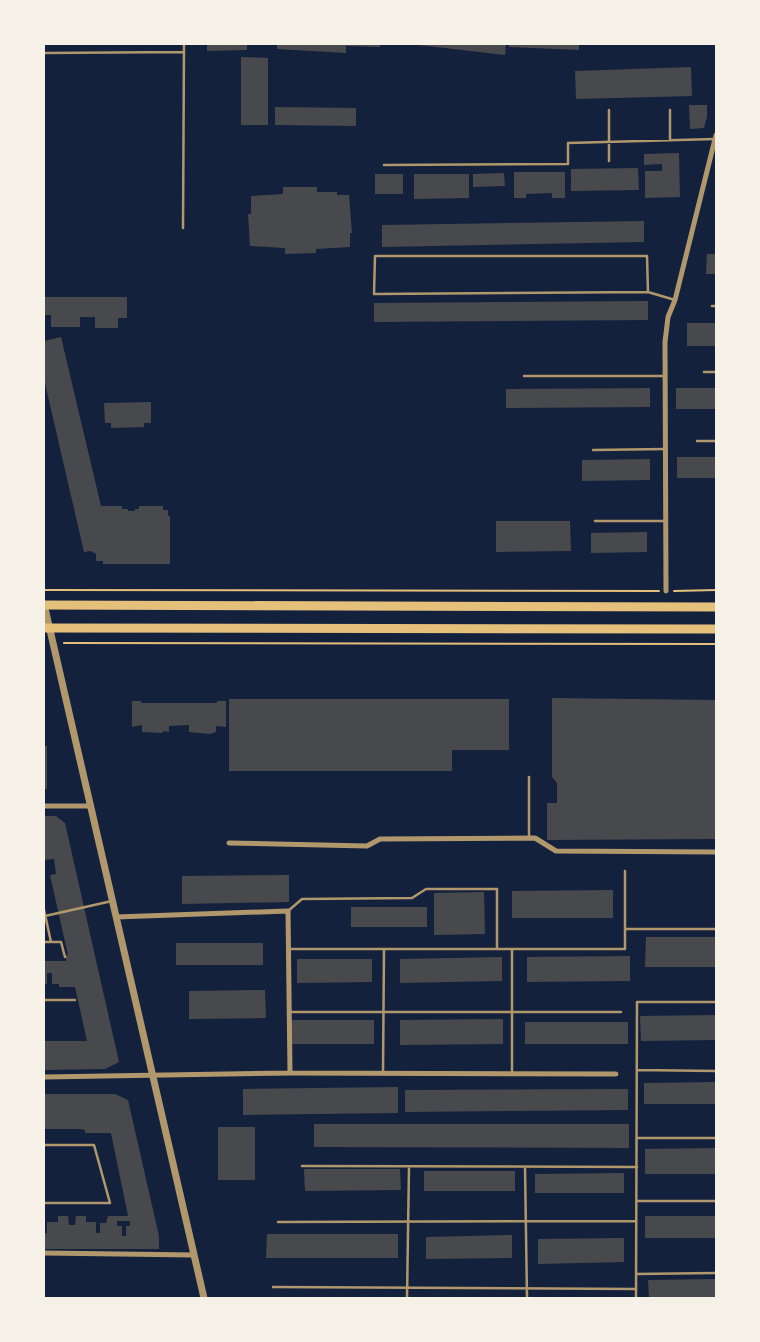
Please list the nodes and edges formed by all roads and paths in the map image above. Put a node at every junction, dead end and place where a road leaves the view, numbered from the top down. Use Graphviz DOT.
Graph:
graph roads {
  1 [pos="184,44"];
  2 [pos="184,52"];
  3 [pos="44,53"];
  4 [pos="609,110"];
  5 [pos="670,110"];
  6 [pos="716,137"];
  7 [pos="670,140"];
  8 [pos="609,142"];
  9 [pos="610,161"];
  10 [pos="384,165"];
  11 [pos="183,228"];
  12 [pos="648,292"];
  13 [pos="675,300"];
  14 [pos="704,372"];
  15 [pos="716,372"];
  16 [pos="524,376"];
  17 [pos="665,376"];
  18 [pos="697,441"];
  19 [pos="716,441"];
  20 [pos="593,450"];
  21 [pos="666,450"];
  22 [pos="595,520"];
  23 [pos="666,521"];
  24 [pos="44,590"];
  25 [pos="716,590"];
  26 [pos="666,591"];
  27 [pos="44,605"];
  28 [pos="716,607"];
  29 [pos="46,628"];
  30 [pos="716,629"];
  31 [pos="52,643"];
  32 [pos="716,644"];
  33 [pos="529,777"];
  34 [pos="44,806"];
  35 [pos="90,806"];
  36 [pos="529,838"];
  37 [pos="229,843"];
  38 [pos="716,852"];
  39 [pos="626,871"];
  40 [pos="112,901"];
  41 [pos="44,910"];
  42 [pos="288,912"];
  43 [pos="45,916"];
  44 [pos="116,917"];
  45 [pos="625,928"];
  46 [pos="716,929"];
  47 [pos="44,942"];
  48 [pos="51,942"];
  49 [pos="288,949"];
  50 [pos="384,949"];
  51 [pos="496,949"];
  52 [pos="512,949"];
  53 [pos="65,957"];
  54 [pos="44,1000"];
  55 [pos="75,1000"];
  56 [pos="716,1002"];
  57 [pos="289,1012"];
  58 [pos="384,1012"];
  59 [pos="512,1012"];
  60 [pos="620,1012"];
  61 [pos="637,1070"];
  62 [pos="716,1070"];
  63 [pos="290,1073"];
  64 [pos="383,1073"];
  65 [pos="512,1074"];
  66 [pos="616,1074"];
  67 [pos="152,1076"];
  68 [pos="44,1077"];
  69 [pos="637,1138"];
  70 [pos="716,1138"];
  71 [pos="44,1145"];
  72 [pos="302,1166"];
  73 [pos="408,1167"];
  74 [pos="525,1167"];
  75 [pos="637,1167"];
  76 [pos="716,1200"];
  77 [pos="637,1201"];
  78 [pos="44,1203"];
  79 [pos="636,1221"];
  80 [pos="278,1222"];
  81 [pos="408,1222"];
  82 [pos="525,1222"];
  83 [pos="44,1253"];
  84 [pos="194,1255"];
  85 [pos="716,1273"];
  86 [pos="636,1274"];
  87 [pos="273,1287"];
  88 [pos="408,1288"];
  89 [pos="527,1288"];
  90 [pos="636,1289"];
  91 [pos="204,1298"];
  92 [pos="407,1298"];
  93 [pos="527,1298"];
  94 [pos="636,1298"];
  1 -- 2 [label="lane"];
  2 -- 3 [label="lane"];
  2 -- 11 [label="lane"];
  4 -- 8 [label="lane"];
  5 -- 7 [label="lane"];
  6 -- 7 [label="lane"];
  6 -- 13 [label="street"];
  7 -- 8 [label="lane"];
  8 -- 9 [label="lane"];
  8 -- 10 [label="lane"];
  12 -- 12 [label="lane"];
  12 -- 13 [label="lane"];
  13 -- 17 [label="street"];
  14 -- 15 [label="lane"];
  16 -- 17 [label="lane"];
  17 -- 21 [label="street"];
  18 -- 19 [label="lane"];
  20 -- 21 [label="lane"];
  21 -- 23 [label="street"];
  22 -- 23 [label="lane"];
  23 -- 26 [label="street"];
  24 -- 26 [label="path"];
  25 -- 26 [label="path"];
  27 -- 28 [label="main road"];
  27 -- 29 [label="street"];
  29 -- 30 [label="main road"];
  29 -- 31 [label="street"];
  31 -- 32 [label="path"];
  31 -- 35 [label="street"];
  33 -- 36 [label="lane"];
  34 -- 35 [label="street"];
  35 -- 40 [label="street"];
  36 -- 37 [label="street"];
  36 -- 38 [label="street"];
  39 -- 45 [label="lane"];
  40 -- 43 [label="lane"];
  40 -- 44 [label="street"];
  41 -- 43 [label="lane"];
  42 -- 44 [label="street"];
  42 -- 49 [label="street"];
  42 -- 51 [label="lane"];
  43 -- 48 [label="lane"];
  44 -- 67 [label="street"];
  45 -- 46 [label="lane"];
  45 -- 52 [label="lane"];
  47 -- 48 [label="lane"];
  48 -- 53 [label="lane"];
  49 -- 50 [label="lane"];
  49 -- 57 [label="street"];
  50 -- 51 [label="lane"];
  50 -- 58 [label="lane"];
  51 -- 52 [label="lane"];
  52 -- 59 [label="lane"];
  54 -- 55 [label="lane"];
  56 -- 61 [label="lane"];
  57 -- 58 [label="lane"];
  57 -- 63 [label="street"];
  58 -- 59 [label="lane"];
  58 -- 64 [label="lane"];
  59 -- 60 [label="lane"];
  59 -- 65 [label="lane"];
  61 -- 62 [label="lane"];
  61 -- 69 [label="lane"];
  63 -- 64 [label="street"];
  63 -- 67 [label="street"];
  64 -- 65 [label="street"];
  65 -- 66 [label="street"];
  67 -- 68 [label="street"];
  67 -- 84 [label="street"];
  69 -- 70 [label="lane"];
  69 -- 75 [label="lane"];
  71 -- 78 [label="lane"];
  72 -- 73 [label="lane"];
  73 -- 74 [label="lane"];
  73 -- 81 [label="lane"];
  74 -- 75 [label="lane"];
  74 -- 82 [label="lane"];
  75 -- 77 [label="lane"];
  76 -- 77 [label="lane"];
  77 -- 79 [label="lane"];
  79 -- 82 [label="lane"];
  79 -- 86 [label="lane"];
  80 -- 81 [label="lane"];
  81 -- 82 [label="lane"];
  81 -- 88 [label="lane"];
  82 -- 89 [label="lane"];
  83 -- 84 [label="street"];
  84 -- 91 [label="street"];
  85 -- 86 [label="lane"];
  86 -- 90 [label="lane"];
  87 -- 88 [label="lane"];
  88 -- 89 [label="lane"];
  88 -- 92 [label="lane"];
  89 -- 90 [label="lane"];
  89 -- 93 [label="lane"];
  90 -- 94 [label="lane"];
}
